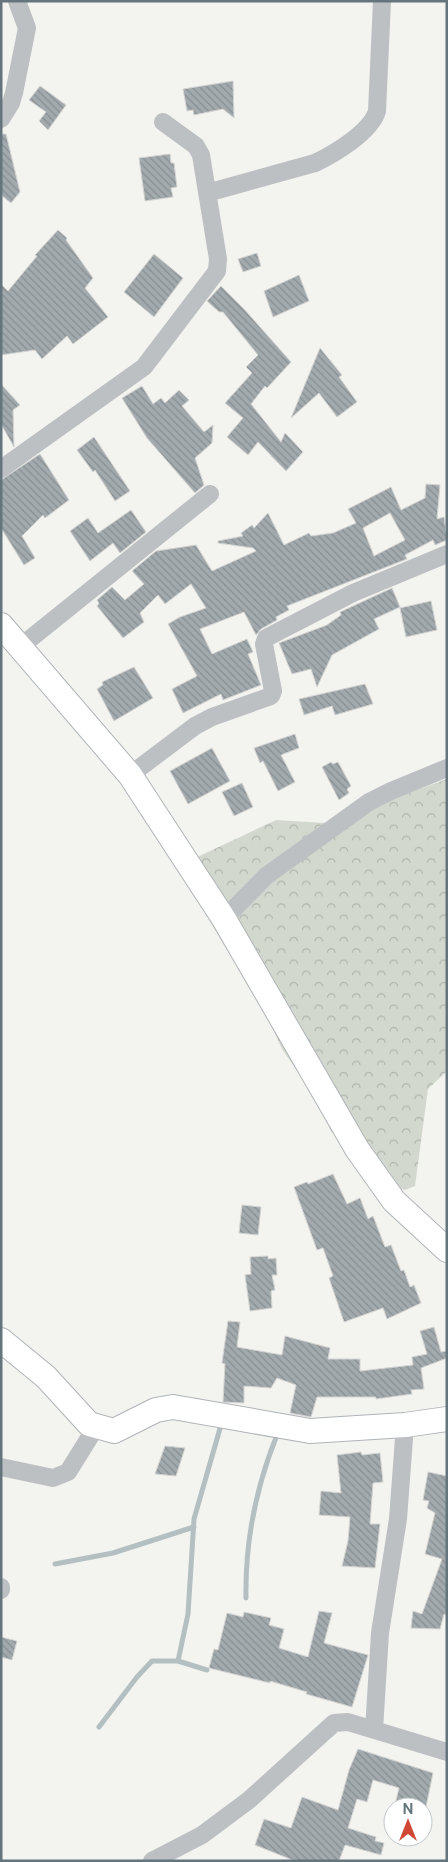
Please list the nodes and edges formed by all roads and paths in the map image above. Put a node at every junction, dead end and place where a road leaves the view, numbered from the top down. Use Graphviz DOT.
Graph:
graph roads {
  1 [pos="17,1"];
  2 [pos="382,1"];
  3 [pos="1,120"];
  4 [pos="164,122"];
  5 [pos="208,193"];
  6 [pos="1,469"];
  7 [pos="210,494"];
  8 [pos="447,554"];
  9 [pos="1,625"];
  10 [pos="20,647"];
  11 [pos="447,768"];
  12 [pos="130,775"];
  13 [pos="224,919"];
  14 [pos="447,1250"];
  15 [pos="1,1340"];
  16 [pos="447,1419"];
  17 [pos="405,1425"];
  18 [pos="96,1427"];
  19 [pos="1,1468"];
  20 [pos="374,1730"];
  21 [pos="447,1752"];
  22 [pos="152,1861"];
  1 -- 3 [label="street"];
  2 -- 5 [label="street"];
  4 -- 5 [label="street"];
  5 -- 6 [label="street"];
  7 -- 10 [label="street"];
  8 -- 12 [label="street"];
  9 -- 10 [label="main road"];
  10 -- 12 [label="main road"];
  11 -- 13 [label="street"];
  12 -- 13 [label="main road"];
  13 -- 14 [label="main road"];
  15 -- 18 [label="main road"];
  16 -- 17 [label="main road"];
  17 -- 18 [label="main road"];
  17 -- 20 [label="street"];
  18 -- 19 [label="street"];
  20 -- 21 [label="street"];
  20 -- 22 [label="street"];
}
